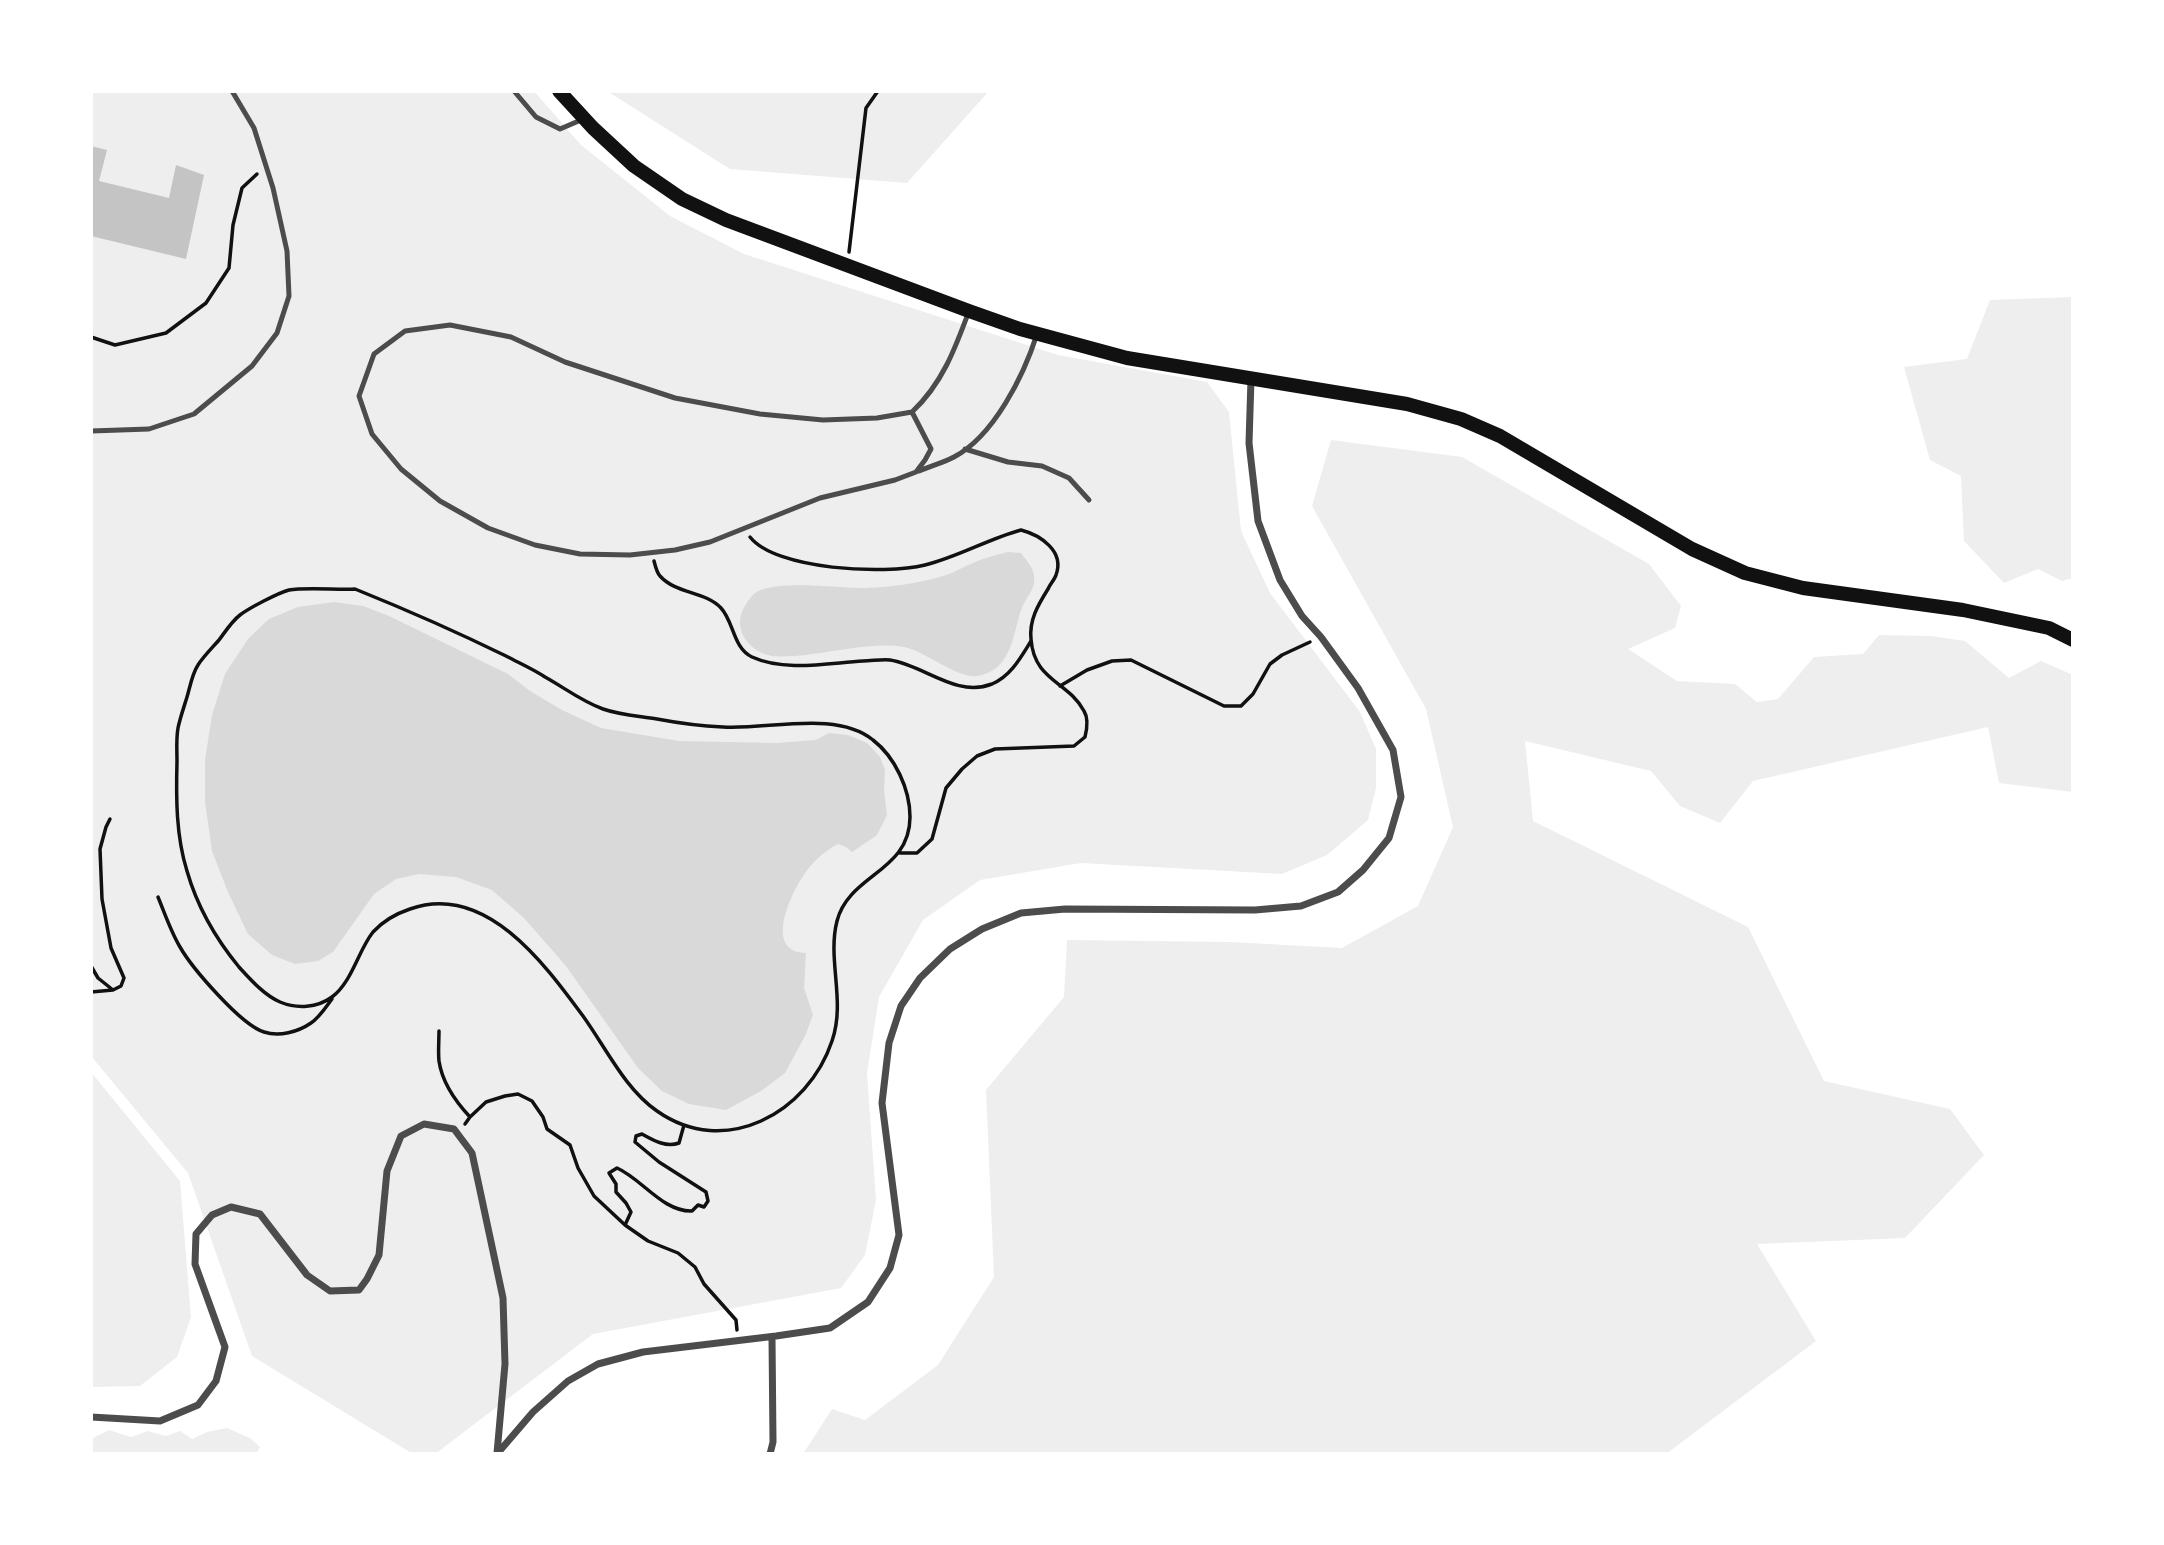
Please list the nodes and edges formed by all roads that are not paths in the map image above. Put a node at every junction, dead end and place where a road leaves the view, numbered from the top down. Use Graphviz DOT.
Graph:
graph roads {
  1 [pos="232,91"];
  2 [pos="514,91"];
  3 [pos="559,91"];
  4 [pos="584,119"];
  5 [pos="969,311"];
  6 [pos="1037,333"];
  7 [pos="1251,378"];
  8 [pos="912,412"];
  9 [pos="91,431"];
  10 [pos="965,449"];
  11 [pos="916,472"];
  12 [pos="1089,500"];
  13 [pos="2073,640"];
  14 [pos="772,1337"];
  15 [pos="91,1417"];
  16 [pos="497,1454"];
  17 [pos="771,1454"];
  1 -- 9 [label="lane"];
  2 -- 4 [label="lane"];
  3 -- 4 [label="main road"];
  4 -- 5 [label="main road"];
  5 -- 6 [label="main road"];
  5 -- 8 [label="lane"];
  6 -- 7 [label="main road"];
  6 -- 10 [label="lane"];
  7 -- 13 [label="main road"];
  7 -- 14 [label="street"];
  8 -- 11 [label="lane"];
  8 -- 11 [label="lane"];
  10 -- 11 [label="lane"];
  10 -- 12 [label="lane"];
  14 -- 16 [label="street"];
  14 -- 17 [label="street"];
  15 -- 16 [label="street"];
}
